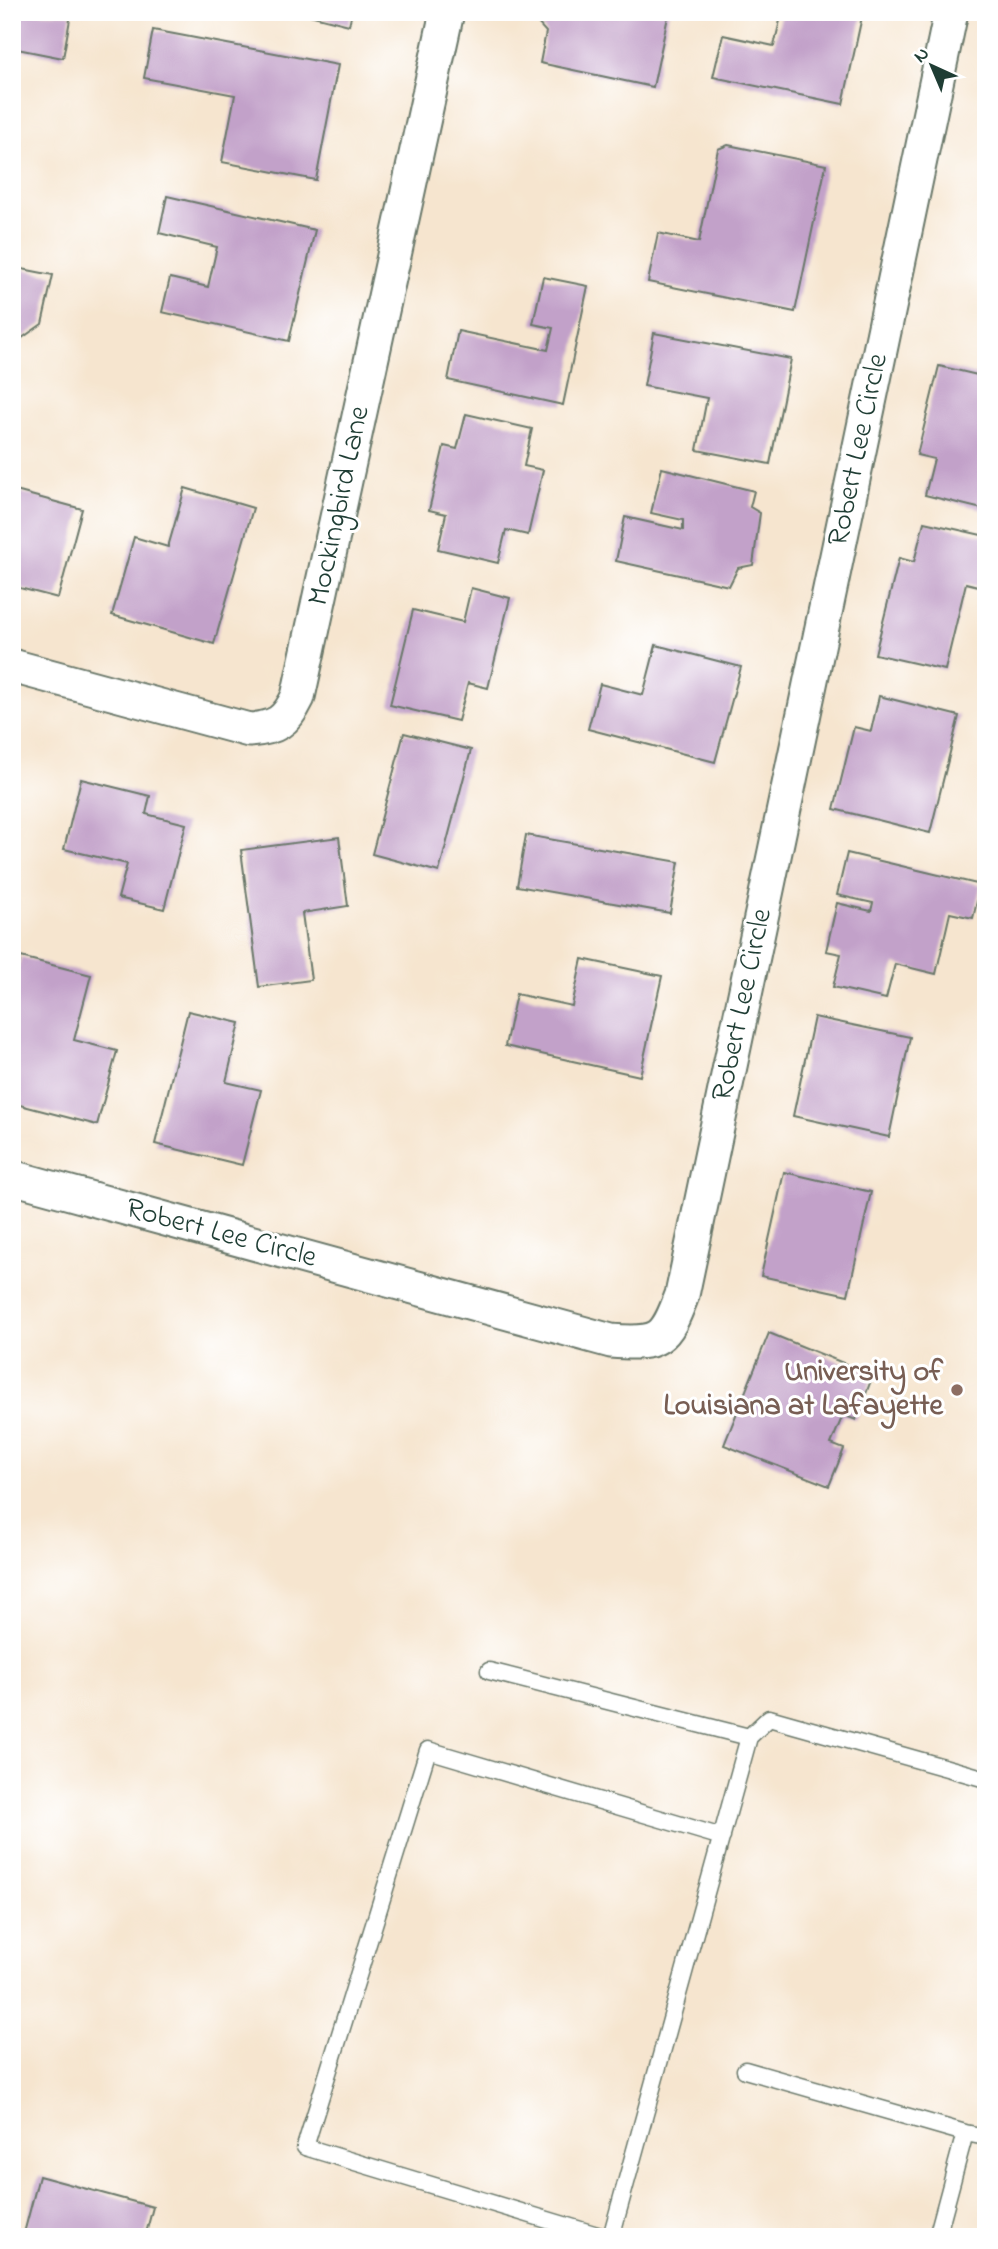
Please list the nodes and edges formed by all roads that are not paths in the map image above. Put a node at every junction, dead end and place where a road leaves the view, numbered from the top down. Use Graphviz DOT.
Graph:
graph roads {
  1 [pos="447,12"];
  2 [pos="951,12"];
  3 [pos="12,666"];
  4 [pos="12,1177"];
  5 [pos="489,1671"];
  6 [pos="749,1737"];
  7 [pos="986,1779"];
  8 [pos="722,1837"];
  9 [pos="744,2070"];
  10 [pos="965,2133"];
  11 [pos="986,2137"];
  12 [pos="604,2237"];
  13 [pos="611,2237"];
  14 [pos="937,2237"];
  1 -- 3 [label="street, Mockingbird Lane"];
  2 -- 4 [label="street, Robert Lee Circle"];
  5 -- 6 [label="lane"];
  6 -- 7 [label="lane"];
  6 -- 8 [label="lane"];
  8 -- 12 [label="lane"];
  8 -- 13 [label="lane"];
  9 -- 10 [label="lane"];
  10 -- 11 [label="lane"];
  10 -- 14 [label="lane"];
}
